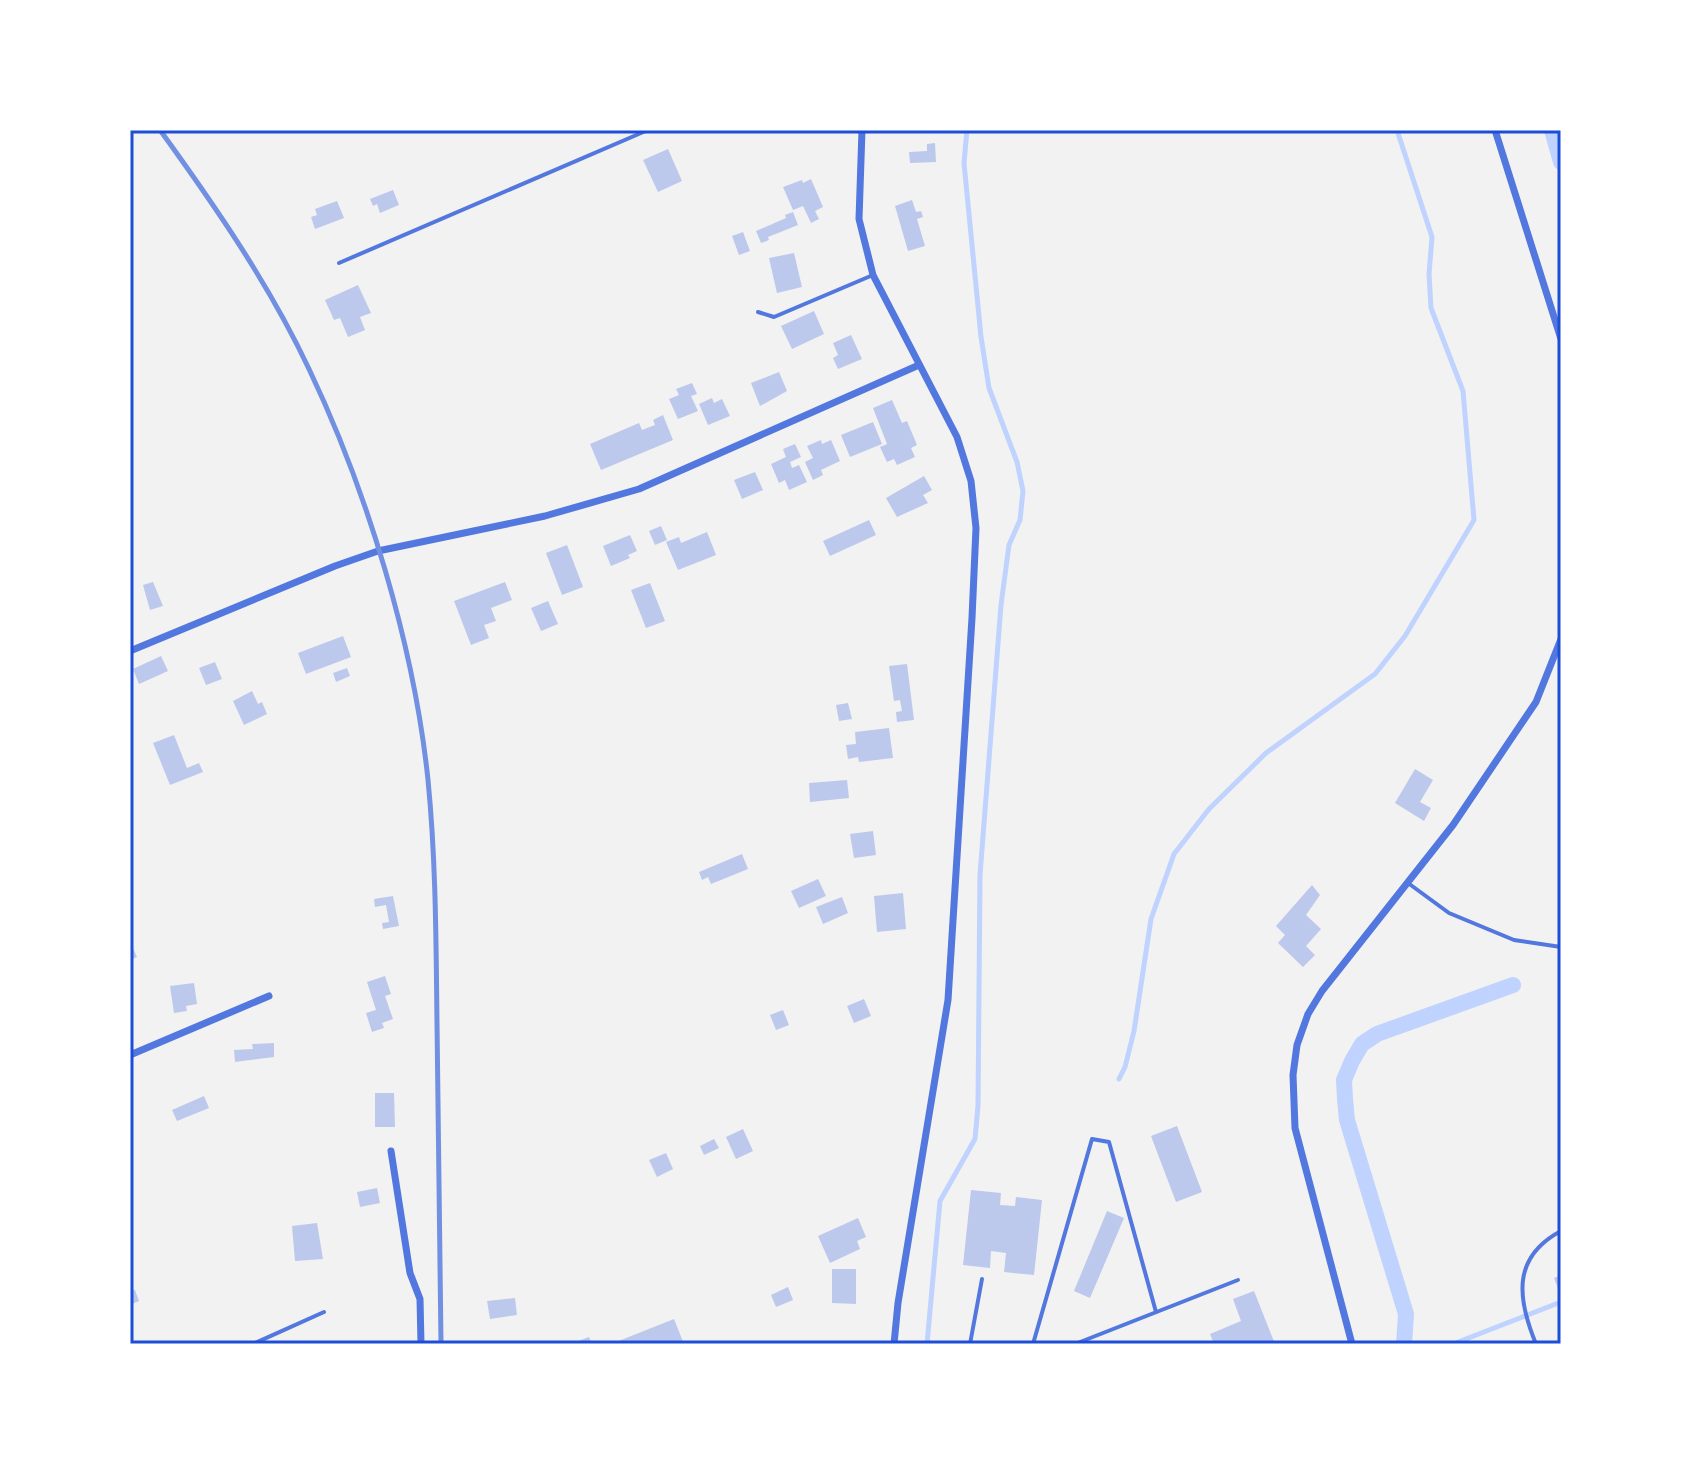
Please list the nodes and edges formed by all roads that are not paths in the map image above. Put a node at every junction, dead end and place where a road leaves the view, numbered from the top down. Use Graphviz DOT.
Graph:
graph roads {
  1 [pos="648,130"];
  2 [pos="862,130"];
  3 [pos="1495,130"];
  4 [pos="339,263"];
  5 [pos="873,275"];
  6 [pos="758,312"];
  7 [pos="1561,339"];
  8 [pos="919,365"];
  9 [pos="1561,639"];
  10 [pos="130,651"];
  11 [pos="1408,883"];
  12 [pos="1561,947"];
  13 [pos="269,996"];
  14 [pos="130,1055"];
  15 [pos="391,1151"];
  16 [pos="1561,1231"];
  17 [pos="982,1279"];
  18 [pos="1238,1280"];
  19 [pos="324,1312"];
  20 [pos="1156,1312"];
  21 [pos="253,1344"];
  22 [pos="421,1344"];
  23 [pos="894,1344"];
  24 [pos="970,1344"];
  25 [pos="1033,1344"];
  26 [pos="1075,1344"];
  27 [pos="1352,1344"];
  28 [pos="1536,1344"];
  1 -- 4 [label="lane"];
  2 -- 5 [label="street"];
  3 -- 7 [label="street"];
  5 -- 6 [label="lane"];
  5 -- 8 [label="street"];
  8 -- 10 [label="street"];
  8 -- 23 [label="street"];
  9 -- 11 [label="street"];
  11 -- 12 [label="lane"];
  11 -- 27 [label="street"];
  13 -- 14 [label="street"];
  15 -- 22 [label="street"];
  16 -- 28 [label="lane"];
  17 -- 24 [label="lane"];
  18 -- 20 [label="lane"];
  19 -- 21 [label="lane"];
  20 -- 25 [label="lane"];
  20 -- 26 [label="lane"];
}
